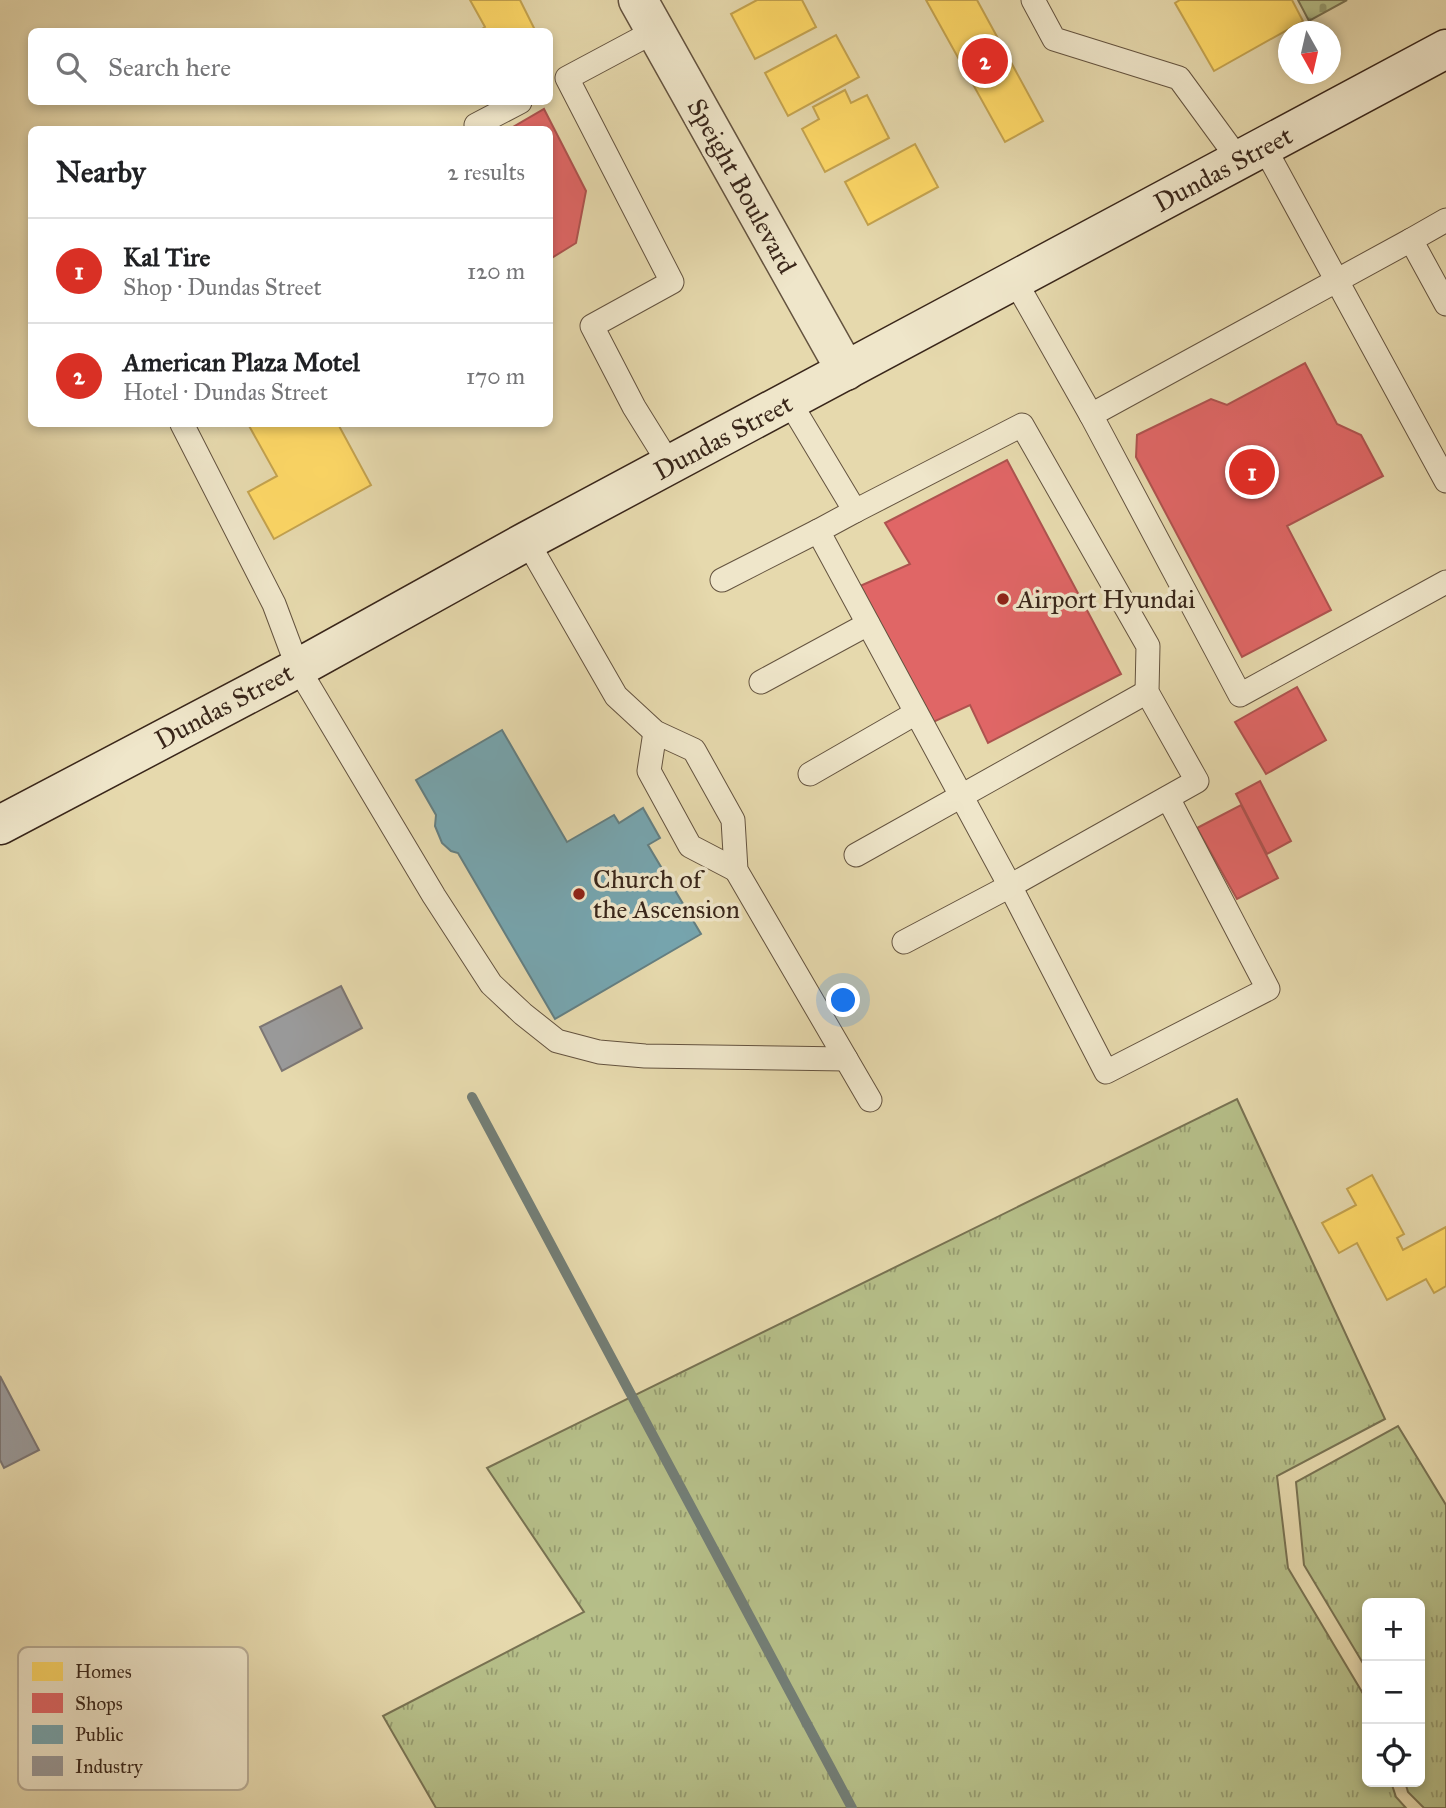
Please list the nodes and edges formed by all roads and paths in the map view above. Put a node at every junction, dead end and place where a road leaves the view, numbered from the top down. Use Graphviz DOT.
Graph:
graph roads {
  1 [pos="1033,0"];
  2 [pos="646,15"];
  3 [pos="1446,49"];
  4 [pos="558,82"];
  5 [pos="514,105"];
  6 [pos="475,124"];
  7 [pos="1251,153"];
  8 [pos="1446,220"];
  9 [pos="1412,240"];
  10 [pos="1337,280"];
  11 [pos="1015,281"];
  12 [pos="1446,304"];
  13 [pos="846,371"];
  14 [pos="789,401"];
  15 [pos="1091,415"];
  16 [pos="184,427"];
  17 [pos="670,465"];
  18 [pos="1446,481"];
  19 [pos="855,511"];
  20 [pos="818,531"];
  21 [pos="527,541"];
  22 [pos="722,579"];
  23 [pos="1446,582"];
  24 [pos="868,624"];
  25 [pos="298,668"];
  26 [pos="761,682"];
  27 [pos="1147,692"];
  28 [pos="916,713"];
  29 [pos="655,732"];
  30 [pos="810,774"];
  31 [pos="961,795"];
  32 [pos="1168,798"];
  33 [pos="0,824"];
  34 [pos="856,855"];
  35 [pos="736,870"];
  36 [pos="1010,886"];
  37 [pos="904,942"];
  38 [pos="846,1059"];
  39 [pos="870,1100"];
  1 -- 7 [label="lane"];
  2 -- 4 [label="lane"];
  2 -- 13 [label="main road, Speight Boulevard"];
  3 -- 7 [label="main road, Dundas Street"];
  4 -- 17 [label="lane"];
  5 -- 6 [label="lane"];
  7 -- 10 [label="lane"];
  7 -- 11 [label="main road, Dundas Street"];
  8 -- 9 [label="lane"];
  9 -- 10 [label="lane"];
  9 -- 12 [label="lane"];
  10 -- 15 [label="lane"];
  10 -- 18 [label="lane"];
  11 -- 13 [label="main road, Dundas Street"];
  11 -- 15 [label="lane"];
  13 -- 14 [label="main road, Dundas Street"];
  14 -- 17 [label="main road, Dundas Street"];
  14 -- 19 [label="lane"];
  15 -- 23 [label="lane"];
  16 -- 25 [label="lane"];
  17 -- 21 [label="main road, Dundas Street"];
  19 -- 20 [label="lane"];
  19 -- 27 [label="lane"];
  20 -- 22 [label="lane"];
  20 -- 24 [label="lane"];
  21 -- 25 [label="main road, Dundas Street"];
  21 -- 29 [label="lane"];
  24 -- 26 [label="lane"];
  24 -- 28 [label="lane"];
  25 -- 33 [label="main road, Dundas Street"];
  25 -- 38 [label="lane"];
  27 -- 31 [label="lane"];
  27 -- 32 [label="lane"];
  28 -- 30 [label="lane"];
  28 -- 31 [label="lane"];
  29 -- 35 [label="lane"];
  29 -- 35 [label="lane"];
  31 -- 34 [label="lane"];
  31 -- 36 [label="lane"];
  32 -- 36 [label="lane"];
  32 -- 36 [label="lane"];
  35 -- 38 [label="lane"];
  36 -- 37 [label="lane"];
  38 -- 39 [label="lane"];
}
